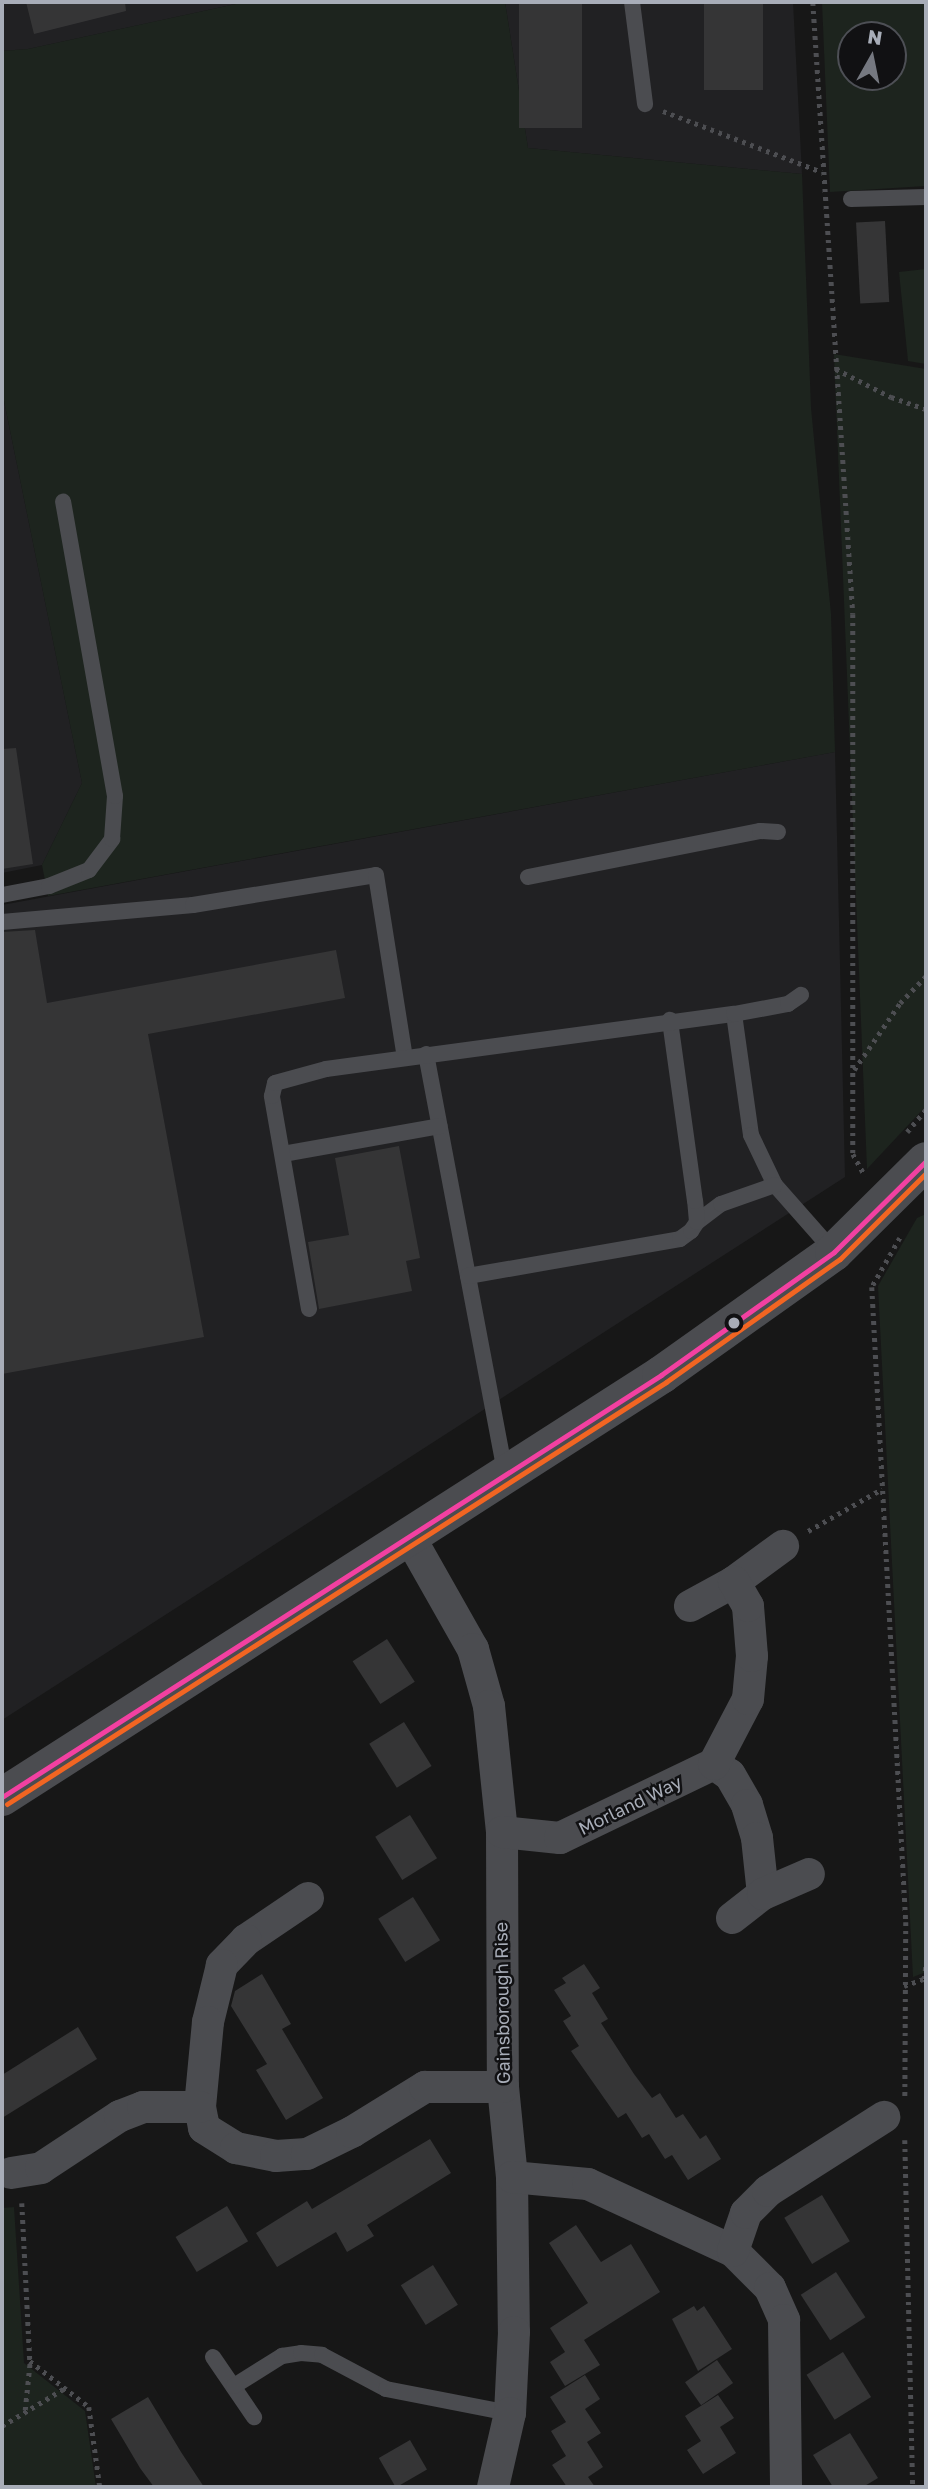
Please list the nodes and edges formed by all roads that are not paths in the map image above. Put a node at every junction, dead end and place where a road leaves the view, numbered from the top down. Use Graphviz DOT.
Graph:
graph roads {
  1 [pos="632,2"];
  2 [pos="645,104"];
  3 [pos="926,197"];
  4 [pos="851,199"];
  5 [pos="63,502"];
  6 [pos="778,832"];
  7 [pos="527,877"];
  8 [pos="2,895"];
  9 [pos="2,922"];
  10 [pos="801,995"];
  11 [pos="734,1014"];
  12 [pos="670,1020"];
  13 [pos="426,1055"];
  14 [pos="405,1058"];
  15 [pos="440,1126"];
  16 [pos="283,1154"];
  17 [pos="926,1161"];
  18 [pos="775,1185"];
  19 [pos="697,1223"];
  20 [pos="834,1252"];
  21 [pos="468,1276"];
  22 [pos="309,1309"];
  23 [pos="505,1472"];
  24 [pos="409,1536"];
  25 [pos="783,1546"];
  26 [pos="734,1582"];
  27 [pos="690,1606"];
  28 [pos="714,1764"];
  29 [pos="2,1797"];
  30 [pos="502,1832"];
  31 [pos="809,1874"];
  32 [pos="763,1894"];
  33 [pos="308,1898"];
  34 [pos="732,1918"];
  35 [pos="503,2087"];
  36 [pos="200,2107"];
  37 [pos="898,2120"];
  38 [pos="11,2172"];
  39 [pos="512,2178"];
  40 [pos="733,2251"];
  41 [pos="213,2357"];
  42 [pos="234,2386"];
  43 [pos="510,2413"];
  44 [pos="254,2417"];
  45 [pos="493,2487"];
  46 [pos="786,2487"];
  1 -- 2 [label="lane"];
  3 -- 4 [label="lane"];
  5 -- 8 [label="lane"];
  6 -- 7 [label="lane"];
  9 -- 14 [label="lane"];
  10 -- 11 [label="lane"];
  11 -- 12 [label="lane"];
  11 -- 18 [label="lane"];
  12 -- 13 [label="lane"];
  12 -- 19 [label="lane"];
  13 -- 14 [label="lane"];
  13 -- 15 [label="lane"];
  14 -- 16 [label="lane"];
  15 -- 16 [label="lane"];
  15 -- 21 [label="lane"];
  16 -- 22 [label="lane"];
  17 -- 20 [label="street"];
  18 -- 19 [label="lane"];
  18 -- 20 [label="lane"];
  19 -- 21 [label="lane"];
  20 -- 23 [label="street"];
  21 -- 23 [label="lane"];
  23 -- 24 [label="street"];
  24 -- 29 [label="street"];
  24 -- 30 [label="street, Gainsborough Rise"];
  25 -- 26 [label="street"];
  26 -- 27 [label="street"];
  26 -- 28 [label="street"];
  28 -- 30 [label="street, Morland Way"];
  28 -- 32 [label="street"];
  30 -- 35 [label="street, Gainsborough Rise"];
  31 -- 32 [label="street"];
  32 -- 34 [label="street"];
  33 -- 36 [label="street"];
  35 -- 36 [label="street"];
  35 -- 39 [label="street, Gainsborough Rise"];
  36 -- 38 [label="street"];
  37 -- 40 [label="street"];
  39 -- 40 [label="street"];
  39 -- 43 [label="street, Gainsborough Rise"];
  40 -- 46 [label="street"];
  41 -- 42 [label="lane"];
  42 -- 43 [label="lane"];
  42 -- 44 [label="lane"];
  43 -- 45 [label="street, Gainsborough Rise"];
}
